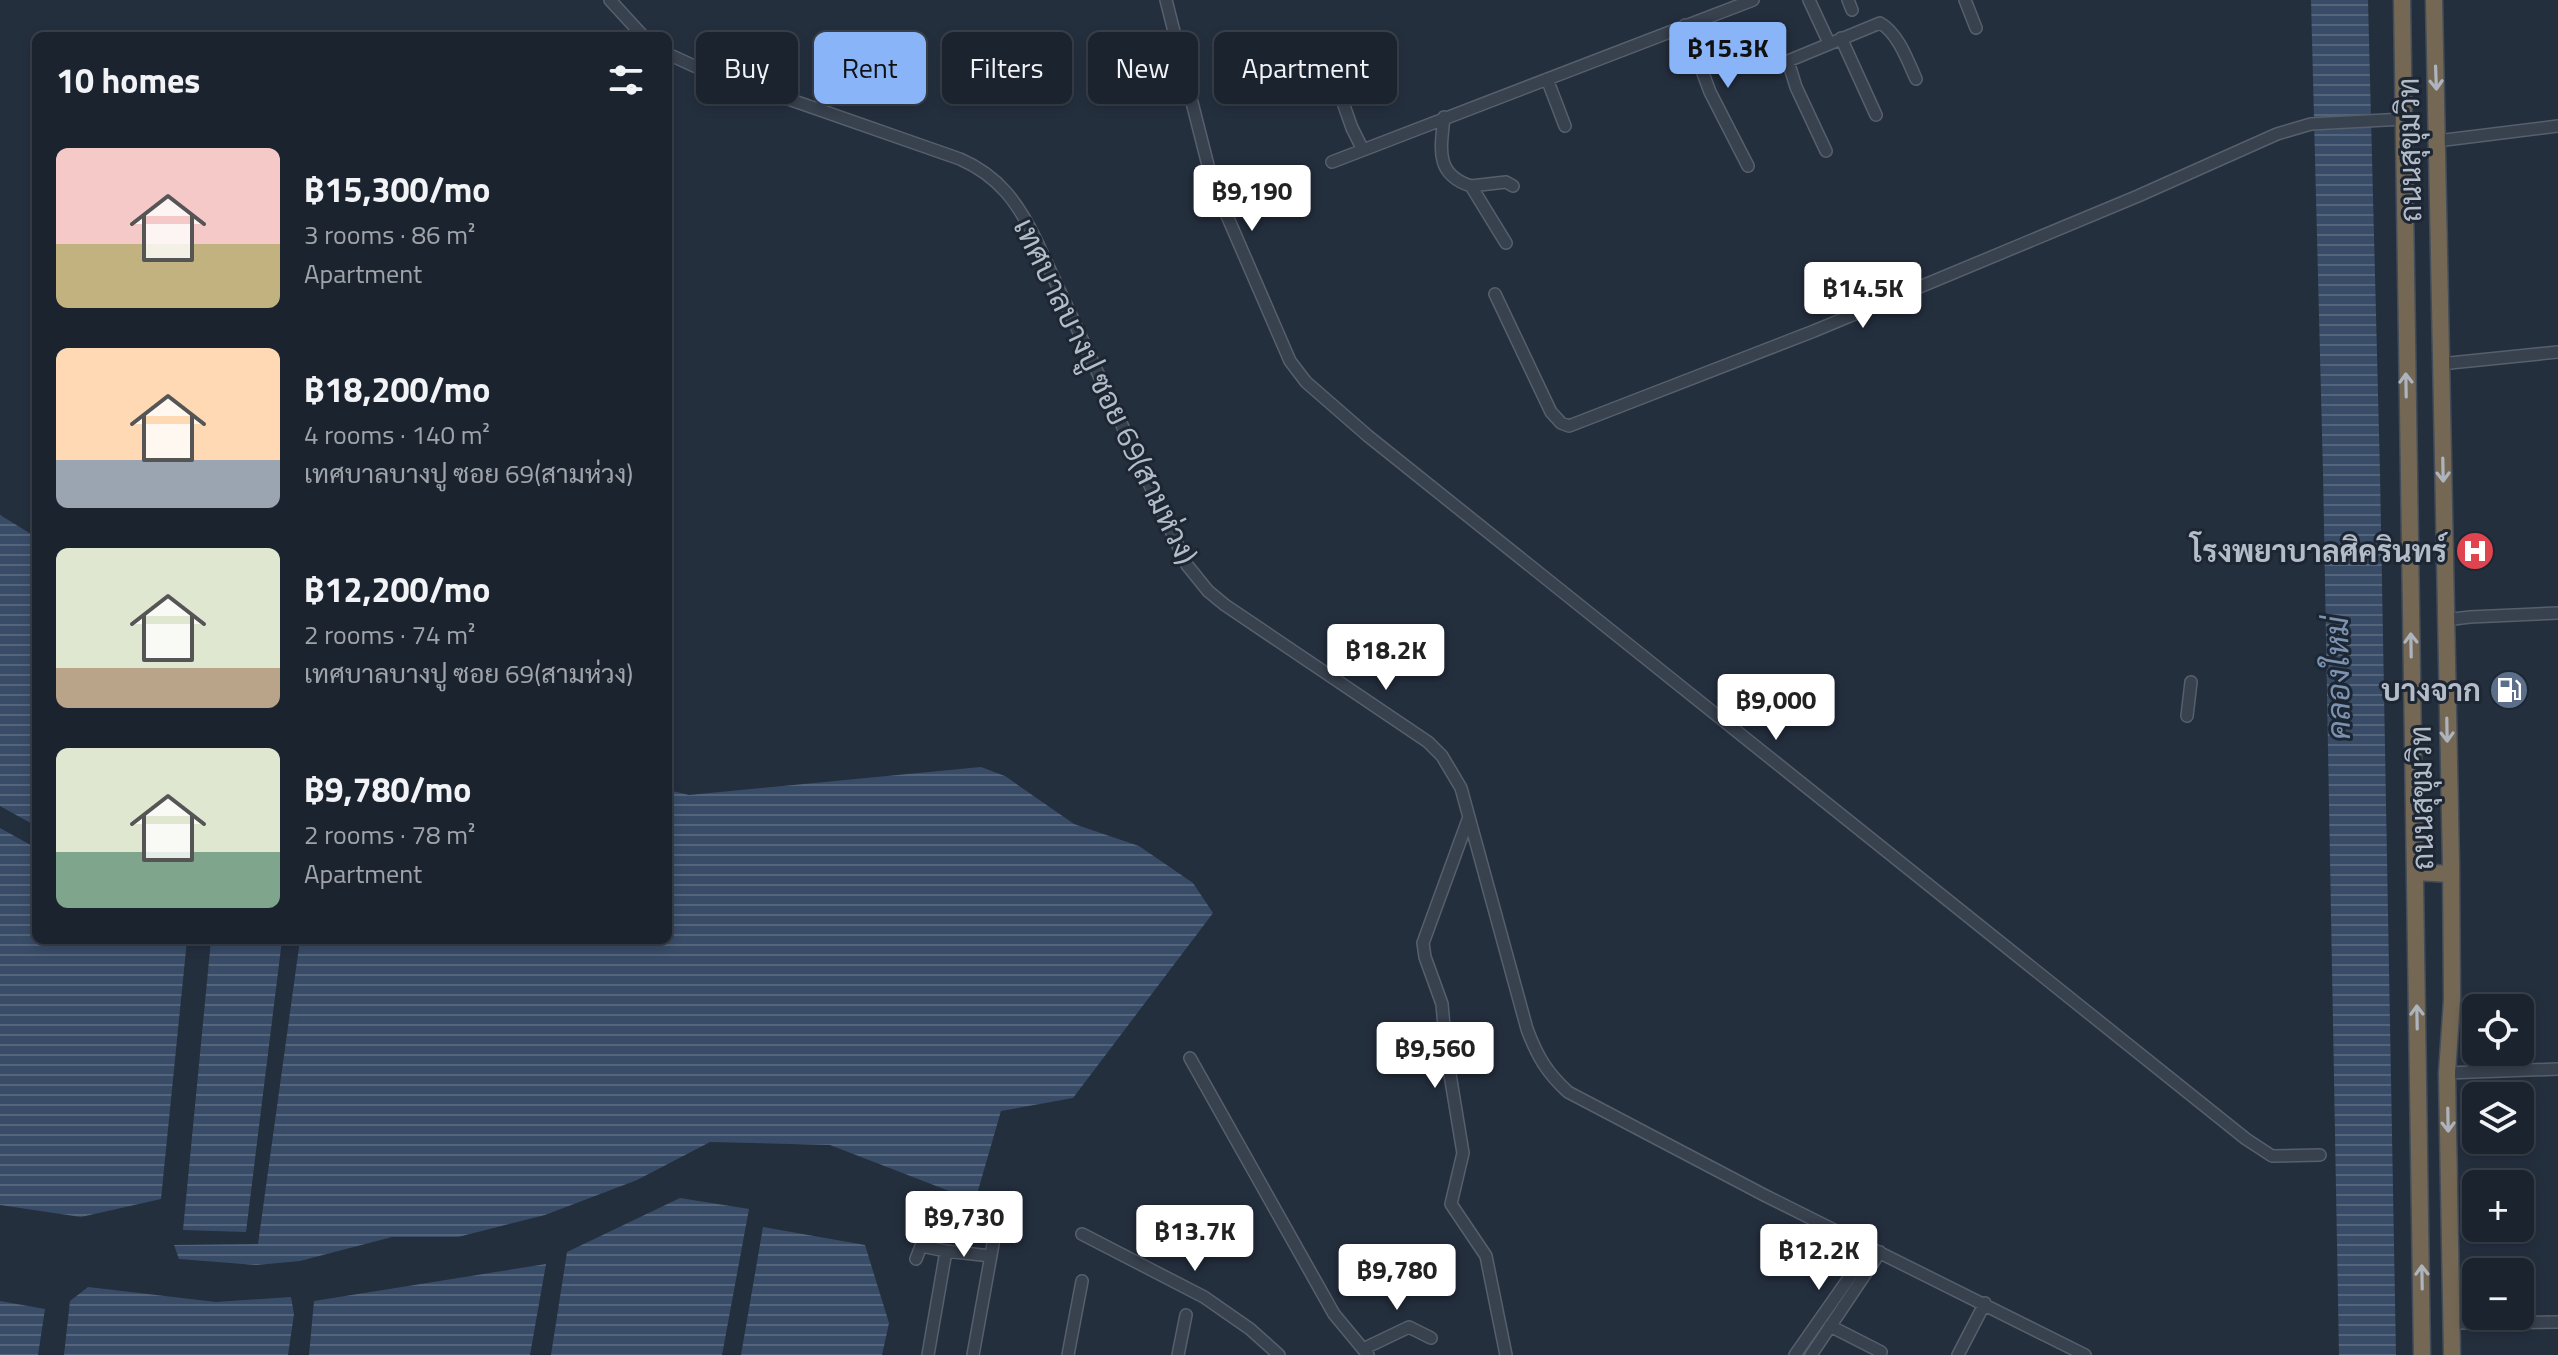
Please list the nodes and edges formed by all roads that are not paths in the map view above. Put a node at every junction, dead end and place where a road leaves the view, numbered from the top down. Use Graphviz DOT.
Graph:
graph roads {
  1 [pos="610,0"];
  2 [pos="1166,0"];
  3 [pos="1753,0"];
  4 [pos="1809,0"];
  5 [pos="1965,0"];
  6 [pos="2402,0"];
  7 [pos="2434,0"];
  8 [pos="1685,25"];
  9 [pos="1976,28"];
  10 [pos="639,32"];
  11 [pos="1841,38"];
  12 [pos="1829,43"];
  13 [pos="672,56"];
  14 [pos="1547,79"];
  15 [pos="1916,79"];
  16 [pos="1344,104"];
  17 [pos="1876,115"];
  18 [pos="1444,117"];
  19 [pos="2404,119"];
  20 [pos="1565,126"];
  21 [pos="2558,126"];
  22 [pos="2437,141"];
  23 [pos="1363,150"];
  24 [pos="1826,151"];
  25 [pos="1332,162"];
  26 [pos="1748,166"];
  27 [pos="1471,186"];
  28 [pos="1513,186"];
  29 [pos="1506,243"];
  30 [pos="1495,294"];
  31 [pos="2558,352"];
  32 [pos="2440,364"];
  33 [pos="2558,613"];
  34 [pos="2445,620"];
  35 [pos="2191,682"];
  36 [pos="2187,716"];
  37 [pos="1470,817"];
  38 [pos="2416,872"];
  39 [pos="2451,874"];
  40 [pos="1190,1058"];
  41 [pos="2558,1069"];
  42 [pos="2447,1073"];
  43 [pos="2320,1155"];
  44 [pos="995,1233"];
  45 [pos="1082,1234"];
  46 [pos="1875,1250"];
  47 [pos="946,1251"];
  48 [pos="991,1256"];
  49 [pos="916,1259"];
  50 [pos="1082,1281"];
  51 [pos="1985,1303"];
  52 [pos="1186,1315"];
  53 [pos="2558,1322"];
  54 [pos="2451,1323"];
  55 [pos="1830,1326"];
  56 [pos="1431,1338"];
  57 [pos="1366,1352"];
  58 [pos="1881,1352"];
  59 [pos="928,1355"];
  60 [pos="973,1355"];
  61 [pos="1068,1355"];
  62 [pos="1178,1355"];
  63 [pos="1279,1355"];
  64 [pos="1506,1355"];
  65 [pos="1795,1355"];
  66 [pos="1811,1355"];
  67 [pos="1958,1355"];
  68 [pos="2085,1355"];
  69 [pos="2422,1355"];
  70 [pos="2452,1355"];
  1 -- 10 [label="street"];
  2 -- 43 [label="street"];
  3 -- 8 [label="street"];
  4 -- 12 [label="street"];
  5 -- 9 [label="street"];
  6 -- 19 [label="highway, ถนนสุขุมวิท"];
  7 -- 22 [label="highway, ถนนสุขุมวิท, one-way"];
  8 -- 14 [label="street"];
  8 -- 26 [label="street"];
  11 -- 12 [label="street"];
  11 -- 15 [label="street"];
  11 -- 17 [label="street"];
  12 -- 24 [label="street"];
  13 -- 37 [label="street, เทศบาลบางปู ซอย 69(สามห่วง)"];
  14 -- 18 [label="street"];
  14 -- 20 [label="street"];
  16 -- 23 [label="street"];
  18 -- 23 [label="street"];
  18 -- 27 [label="street"];
  19 -- 30 [label="street"];
  38 -- 19 [label="highway, ถนนสุขุมวิท, one-way"];
  21 -- 22 [label="street"];
  22 -- 32 [label="highway, ถนนสุขุมวิท"];
  23 -- 25 [label="street"];
  27 -- 28 [label="street"];
  27 -- 29 [label="street"];
  31 -- 32 [label="street"];
  32 -- 34 [label="highway, ถนนสุขุมวิท, one-way"];
  33 -- 34 [label="street"];
  34 -- 39 [label="highway, ถนนสุขุมวิท, one-way"];
  35 -- 36 [label="street"];
  37 -- 46 [label="street, เทศบาลบางปู ซอย 69(สามห่วง)"];
  37 -- 64 [label="street"];
  38 -- 39 [label="highway"];
  69 -- 38 [label="highway, ถนนสุขุมวิท, one-way"];
  39 -- 42 [label="highway, ถนนสุขุมวิท"];
  40 -- 57 [label="street"];
  41 -- 42 [label="street"];
  42 -- 54 [label="highway, ถนนสุขุมวิท, one-way"];
  44 -- 48 [label="street"];
  45 -- 63 [label="street"];
  46 -- 51 [label="street, เทศบาลบางปู ซอย 69(สามห่วง)"];
  46 -- 55 [label="street"];
  46 -- 65 [label="street"];
  47 -- 48 [label="street"];
  47 -- 49 [label="street"];
  47 -- 59 [label="street"];
  48 -- 60 [label="street"];
  50 -- 61 [label="street"];
  51 -- 67 [label="street"];
  51 -- 68 [label="street, เทศบาลบางปู ซอย 69(สามห่วง)"];
  52 -- 62 [label="street"];
  53 -- 54 [label="street"];
  54 -- 70 [label="highway, ถนนสุขุมวิท"];
  55 -- 58 [label="street"];
  55 -- 66 [label="street"];
  56 -- 57 [label="street"];
}
